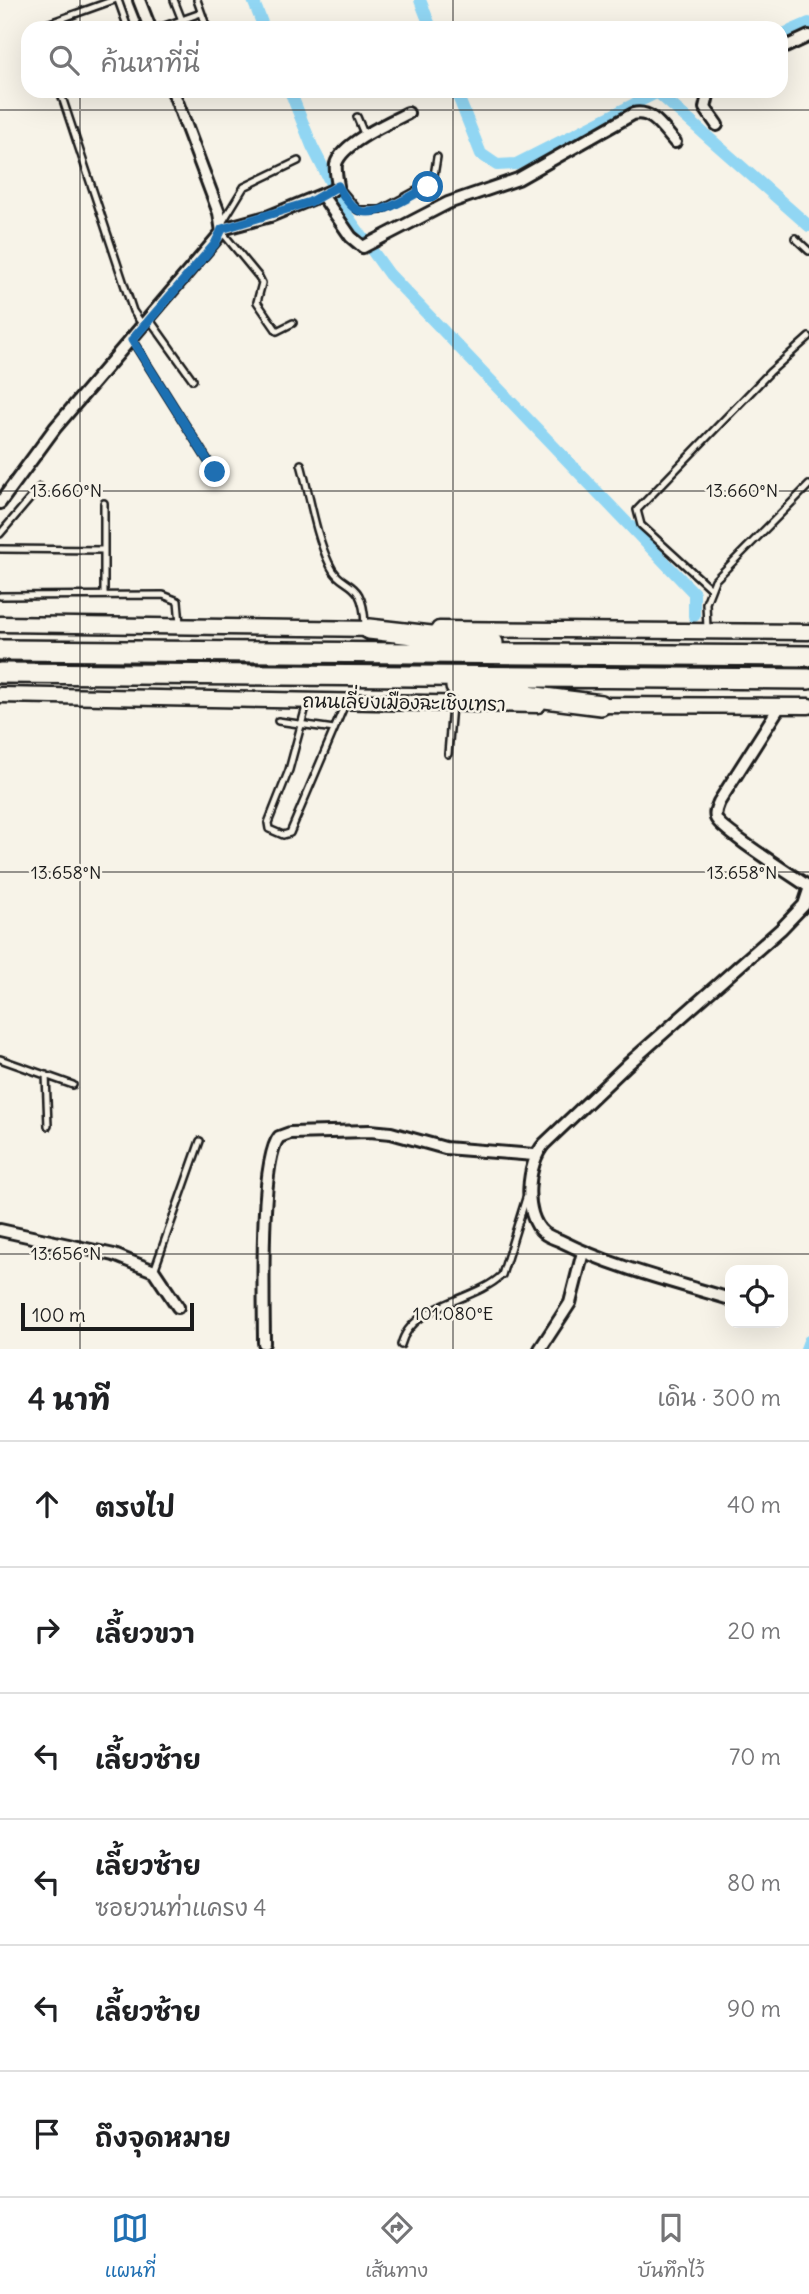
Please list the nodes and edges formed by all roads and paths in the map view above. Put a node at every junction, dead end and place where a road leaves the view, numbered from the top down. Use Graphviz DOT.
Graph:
graph roads {
  1 [pos="116,0"];
  2 [pos="139,0"];
  3 [pos="174,0"];
  4 [pos="197,0"];
  5 [pos="201,13"];
  6 [pos="182,20"];
  7 [pos="56,21"];
  8 [pos="125,21"];
  9 [pos="147,21"];
  10 [pos="179,21"];
  11 [pos="204,21"];
  12 [pos="809,36"];
  13 [pos="788,46"];
  14 [pos="62,98"];
  15 [pos="176,98"];
  16 [pos="707,98"];
  17 [pos="408,113"];
  18 [pos="357,117"];
  19 [pos="717,125"];
  20 [pos="365,136"];
  21 [pos="675,142"];
  22 [pos="437,157"];
  23 [pos="298,161"];
  24 [pos="338,186"];
  25 [pos="322,195"];
  26 [pos="222,228"];
  27 [pos="795,238"];
  28 [pos="809,251"];
  29 [pos="147,323"];
  30 [pos="293,323"];
  31 [pos="809,337"];
  32 [pos="132,340"];
  33 [pos="193,380"];
  34 [pos="301,464"];
  35 [pos="215,472"];
  36 [pos="809,485"];
  37 [pos="40,487"];
  38 [pos="0,503"];
  39 [pos="104,503"];
  40 [pos="0,534"];
  41 [pos="0,549"];
  42 [pos="104,550"];
  43 [pos="710,588"];
  44 [pos="104,595"];
  45 [pos="0,596"];
  46 [pos="0,624"];
  47 [pos="180,626"];
  48 [pos="367,629"];
  49 [pos="706,632"];
  50 [pos="809,632"];
  51 [pos="0,650"];
  52 [pos="592,655"];
  53 [pos="809,656"];
  54 [pos="0,673"];
  55 [pos="369,676"];
  56 [pos="809,679"];
  57 [pos="0,695"];
  58 [pos="307,700"];
  59 [pos="346,702"];
  60 [pos="452,705"];
  61 [pos="601,705"];
  62 [pos="780,706"];
  63 [pos="809,706"];
  64 [pos="278,722"];
  65 [pos="302,724"];
  66 [pos="334,729"];
  67 [pos="448,754"];
  68 [pos="809,889"];
  69 [pos="0,1059"];
  70 [pos="46,1075"];
  71 [pos="73,1085"];
  72 [pos="48,1126"];
  73 [pos="200,1141"];
  74 [pos="534,1155"];
  75 [pos="528,1188"];
  76 [pos="0,1230"];
  77 [pos="583,1252"];
  78 [pos="154,1271"];
  79 [pos="725,1297"];
  80 [pos="178,1307"];
  81 [pos="264,1343"];
  82 [pos="401,1345"];
  83 [pos="540,1349"];
  1 -- 7 [label="lane"];
  1 -- 8 [label="lane"];
  2 -- 9 [label="street"];
  3 -- 6 [label="lane"];
  4 -- 5 [label="lane"];
  5 -- 6 [label="lane"];
  5 -- 11 [label="lane"];
  6 -- 10 [label="lane"];
  12 -- 13 [label="street"];
  14 -- 29 [label="lane"];
  15 -- 26 [label="street"];
  16 -- 19 [label="street"];
  17 -- 20 [label="street"];
  18 -- 20 [label="lane"];
  20 -- 24 [label="street"];
  21 -- 25 [label="street"];
  22 -- 24 [label="lane"];
  23 -- 26 [label="lane"];
  24 -- 25 [label="street"];
  25 -- 26 [label="street"];
  26 -- 29 [label="street"];
  26 -- 30 [label="lane"];
  27 -- 28 [label="lane"];
  29 -- 32 [label="street"];
  29 -- 33 [label="lane"];
  31 -- 43 [label="lane"];
  32 -- 35 [label="lane"];
  32 -- 38 [label="street"];
  34 -- 48 [label="lane"];
  36 -- 43 [label="lane"];
  37 -- 40 [label="lane"];
  39 -- 42 [label="lane"];
  41 -- 42 [label="lane"];
  42 -- 44 [label="lane"];
  43 -- 49 [label="lane"];
  44 -- 45 [label="lane"];
  44 -- 47 [label="lane"];
  46 -- 47 [label="main road"];
  47 -- 48 [label="main road"];
  48 -- 49 [label="main road"];
  48 -- 52 [label="highway"];
  49 -- 50 [label="main road"];
  51 -- 52 [label="highway"];
  52 -- 53 [label="highway"];
  54 -- 55 [label="highway, ถนนเลี่ยงเมืองฉะเชิงเทรา"];
  55 -- 56 [label="highway, ถนนเลี่ยงเมืองฉะเชิงเทรา"];
  55 -- 61 [label="highway"];
  57 -- 58 [label="main road, ถนนเลี่ยงเมืองฉะเชิงเทรา"];
  58 -- 59 [label="main road, ถนนเลี่ยงเมืองฉะเชิงเทรา"];
  58 -- 65 [label="lane"];
  59 -- 60 [label="main road, ถนนเลี่ยงเมืองฉะเชิงเทรา"];
  59 -- 66 [label="lane"];
  60 -- 61 [label="main road, ถนนเลี่ยงเมืองฉะเชิงเทรา"];
  60 -- 67 [label="lane"];
  61 -- 62 [label="main road, ถนนเลี่ยงเมืองฉะเชิงเทรา"];
  62 -- 63 [label="main road, ถนนเลี่ยงเมืองฉะเชิงเทรา"];
  62 -- 68 [label="street"];
  64 -- 65 [label="lane"];
  65 -- 66 [label="lane"];
  65 -- 66 [label="lane"];
  68 -- 74 [label="street"];
  69 -- 70 [label="lane"];
  70 -- 71 [label="lane"];
  70 -- 72 [label="lane"];
  73 -- 78 [label="lane"];
  74 -- 75 [label="street"];
  74 -- 81 [label="street"];
  75 -- 77 [label="street"];
  75 -- 82 [label="lane"];
  76 -- 78 [label="street"];
  77 -- 79 [label="street"];
  77 -- 83 [label="street"];
  78 -- 80 [label="street"];
}
